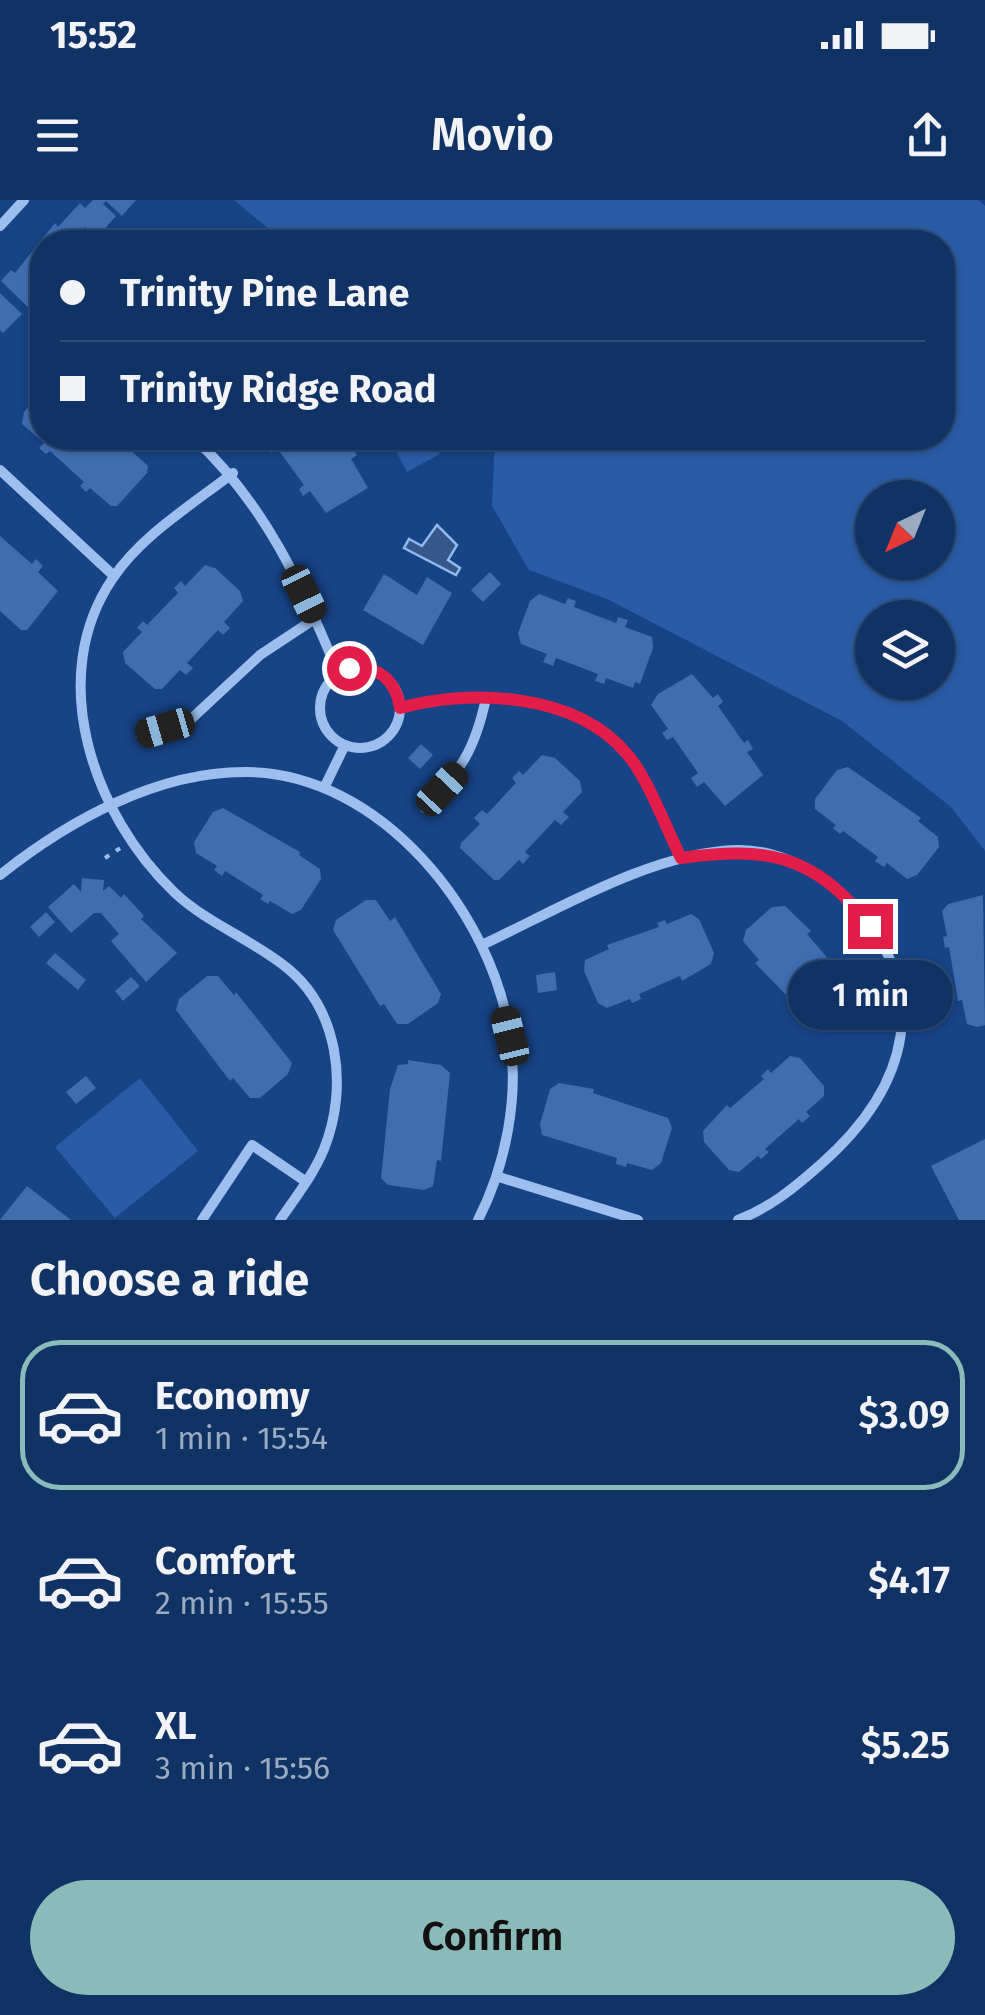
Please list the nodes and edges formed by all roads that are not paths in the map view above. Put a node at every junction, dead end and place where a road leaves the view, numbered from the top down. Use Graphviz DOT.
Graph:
graph roads {
  1 [pos="24,200"];
  2 [pos="0,226"];
  3 [pos="207,450"];
  4 [pos="0,470"];
  5 [pos="233,473"];
  6 [pos="114,576"];
  7 [pos="316,618"];
  8 [pos="338,673"];
  9 [pos="486,698"];
  10 [pos="400,708"];
  11 [pos="140,735"];
  12 [pos="344,745"];
  13 [pos="325,786"];
  14 [pos="110,805"];
  15 [pos="425,808"];
  16 [pos="681,858"];
  17 [pos="0,875"];
  18 [pos="482,945"];
  19 [pos="499,1177"];
  20 [pos="305,1181"];
  21 [pos="202,1220"];
  22 [pos="280,1220"];
  23 [pos="478,1220"];
  24 [pos="638,1220"];
  25 [pos="738,1220"];
  1 -- 2 [label="street"];
  3 -- 5 [label="street"];
  4 -- 6 [label="street"];
  5 -- 6 [label="street"];
  5 -- 7 [label="street"];
  6 -- 14 [label="street"];
  7 -- 8 [label="street"];
  7 -- 11 [label="street"];
  8 -- 10 [label="street"];
  8 -- 12 [label="street"];
  9 -- 10 [label="street"];
  9 -- 15 [label="street"];
  9 -- 16 [label="street"];
  10 -- 12 [label="street"];
  12 -- 13 [label="street"];
  13 -- 14 [label="street"];
  13 -- 18 [label="street"];
  14 -- 17 [label="street"];
  14 -- 20 [label="street"];
  16 -- 18 [label="street"];
  16 -- 25 [label="street"];
  18 -- 19 [label="street"];
  19 -- 23 [label="street"];
  19 -- 24 [label="street"];
  20 -- 21 [label="street"];
  20 -- 22 [label="street"];
}
